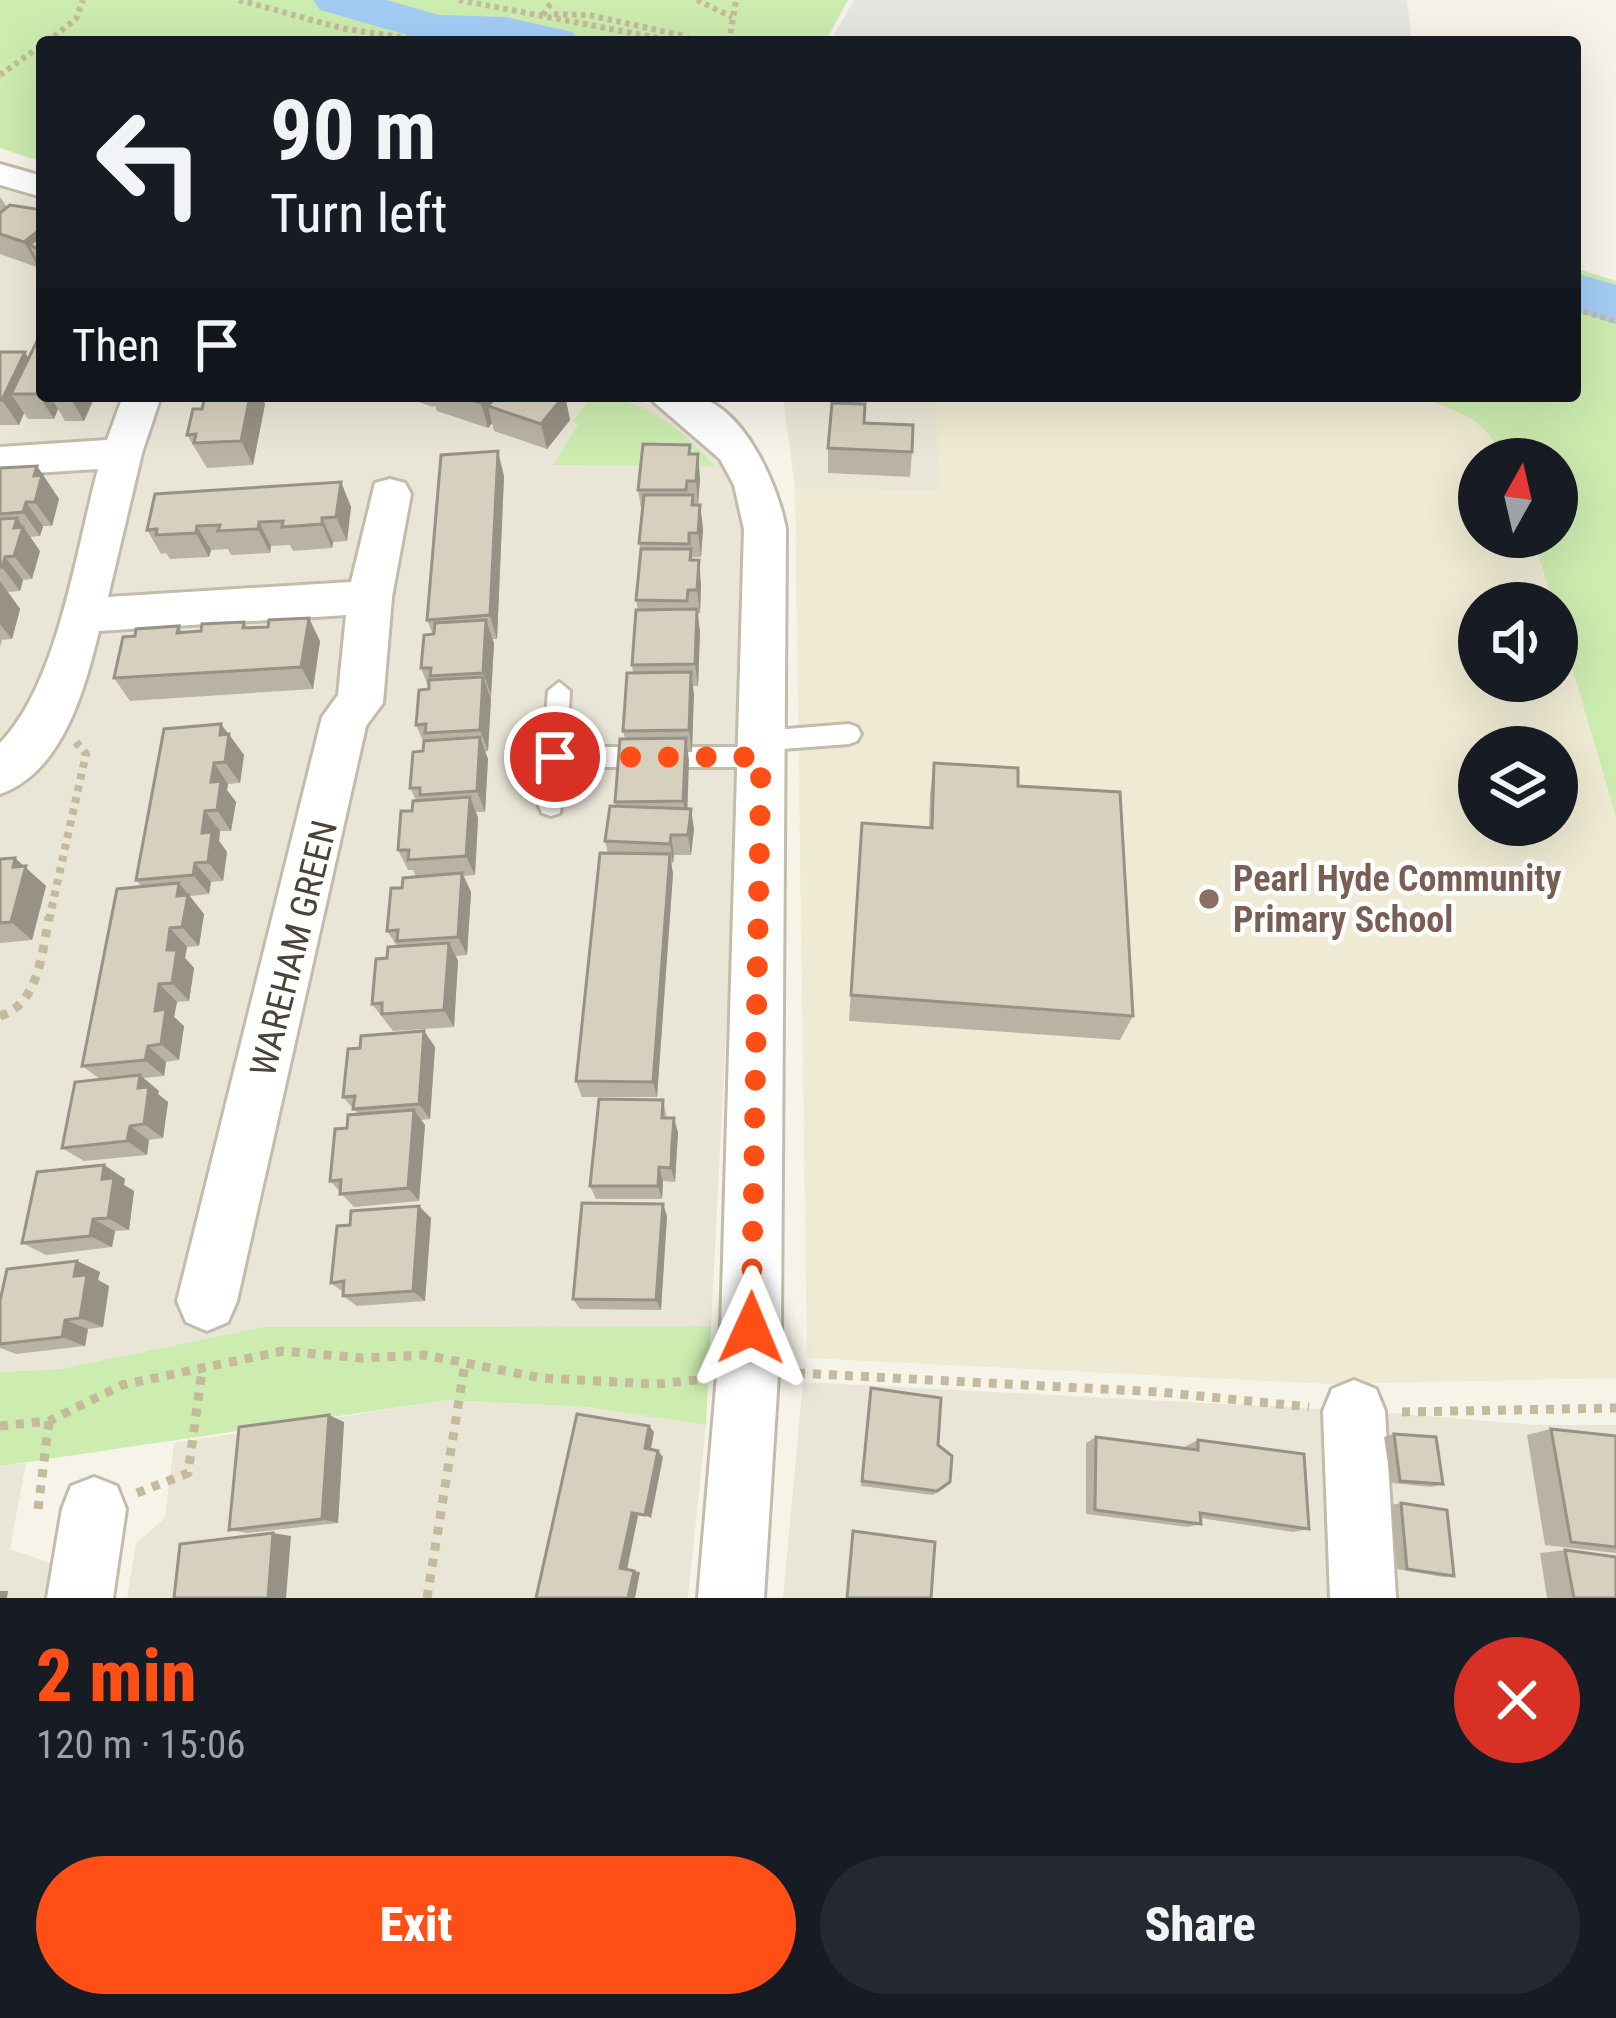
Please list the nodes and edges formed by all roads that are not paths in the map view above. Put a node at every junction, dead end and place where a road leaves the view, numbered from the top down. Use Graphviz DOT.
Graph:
graph roads {
  1 [pos="0,174"];
  2 [pos="36,186"];
  3 [pos="140,402"];
  4 [pos="674,402"];
  5 [pos="122,453"];
  6 [pos="0,461"];
  7 [pos="390,494"];
  8 [pos="370,597"];
  9 [pos="83,615"];
  10 [pos="559,692"];
  11 [pos="849,734"];
  12 [pos="761,749"];
  13 [pos="555,757"];
  14 [pos="0,773"];
  15 [pos="551,806"];
  16 [pos="207,1300"];
  17 [pos="1354,1411"];
  18 [pos="94,1509"];
  19 [pos="80,1598"];
  20 [pos="731,1598"];
  21 [pos="1363,1598"];
  1 -- 2 [label="street"];
  3 -- 5 [label="street"];
  4 -- 12 [label="street"];
  5 -- 6 [label="street"];
  5 -- 9 [label="street"];
  7 -- 8 [label="street, WAREHAM GREEN"];
  8 -- 9 [label="street"];
  8 -- 16 [label="street, WAREHAM GREEN"];
  9 -- 14 [label="street"];
  10 -- 13 [label="lane"];
  11 -- 12 [label="lane"];
  12 -- 13 [label="lane"];
  12 -- 20 [label="street"];
  13 -- 15 [label="lane"];
  17 -- 21 [label="street"];
  18 -- 19 [label="street"];
}
